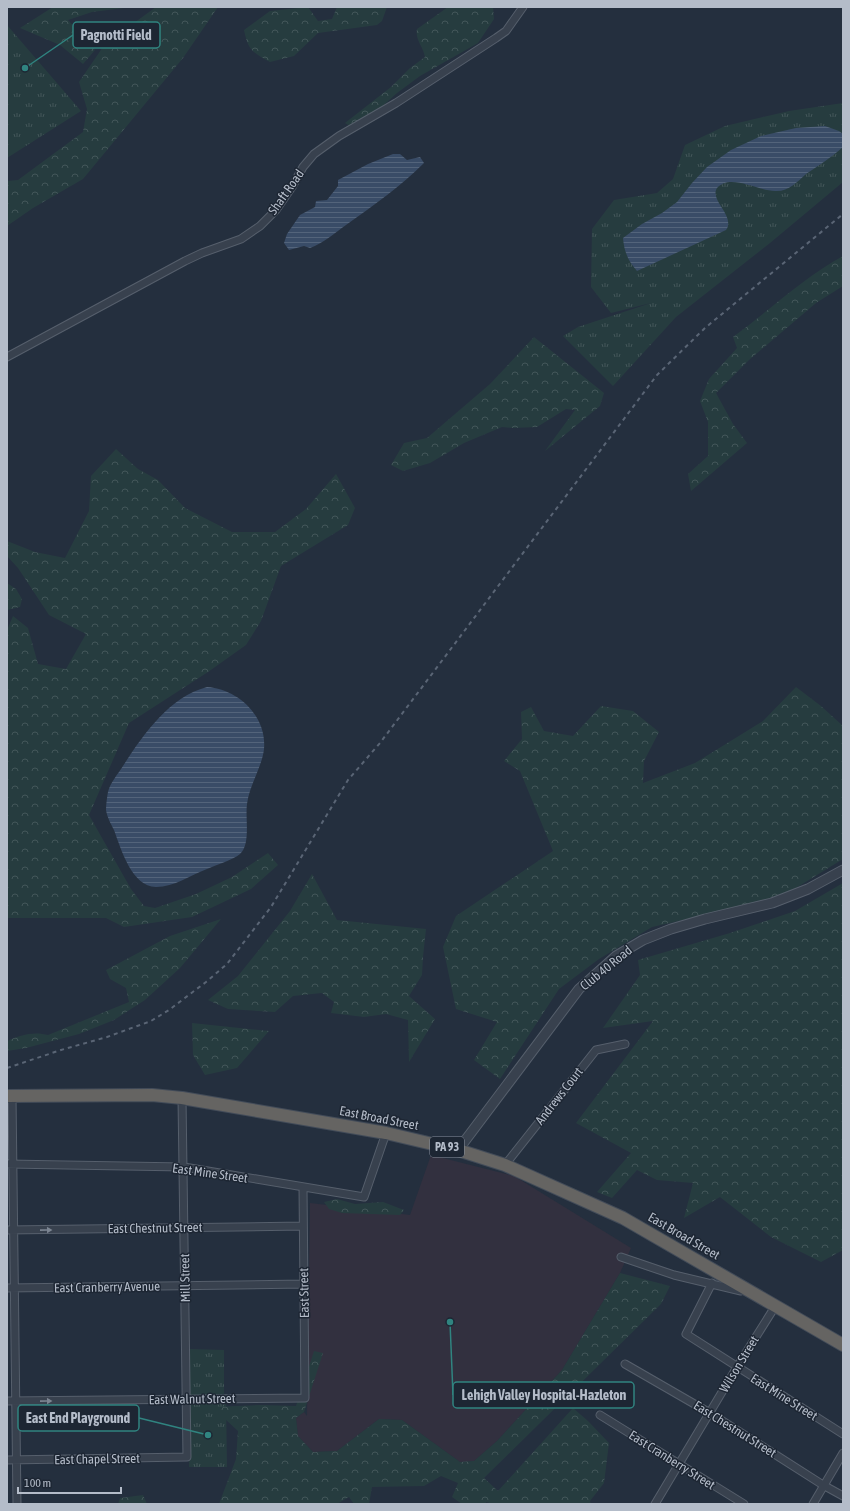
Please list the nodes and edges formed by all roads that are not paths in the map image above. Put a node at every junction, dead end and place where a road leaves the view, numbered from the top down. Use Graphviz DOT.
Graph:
graph roads {
  1 [pos="524,7"];
  2 [pos="7,357"];
  3 [pos="843,870"];
  4 [pos="624,1044"];
  5 [pos="10,1096"];
  6 [pos="182,1098"];
  7 [pos="386,1133"];
  8 [pos="458,1150"];
  9 [pos="10,1164"];
  10 [pos="505,1165"];
  11 [pos="184,1168"];
  12 [pos="302,1187"];
  13 [pos="303,1226"];
  14 [pos="184,1228"];
  15 [pos="10,1230"];
  16 [pos="621,1257"];
  17 [pos="712,1283"];
  18 [pos="304,1284"];
  19 [pos="185,1286"];
  20 [pos="11,1288"];
  21 [pos="759,1295"];
  22 [pos="776,1305"];
  23 [pos="843,1345"];
  24 [pos="626,1364"];
  25 [pos="736,1368"];
  26 [pos="305,1398"];
  27 [pos="186,1399"];
  28 [pos="16,1401"];
  29 [pos="7,1402"];
  30 [pos="710,1412"];
  31 [pos="600,1416"];
  32 [pos="843,1434"];
  33 [pos="843,1453"];
  34 [pos="187,1457"];
  35 [pos="7,1460"];
  36 [pos="16,1460"];
  37 [pos="678,1465"];
  38 [pos="823,1485"];
  39 [pos="843,1496"];
  40 [pos="17,1504"];
  41 [pos="655,1504"];
  42 [pos="744,1504"];
  43 [pos="813,1504"];
  1 -- 2 [label="street, Shaft Road"];
  3 -- 8 [label="street, Club 40 Road"];
  4 -- 10 [label="street, Andrews Court"];
  5 -- 6 [label="highway, East Broad Street / PA 93"];
  5 -- 9 [label="street"];
  6 -- 7 [label="highway, East Broad Street / PA 93"];
  6 -- 11 [label="street, Mill Street"];
  7 -- 8 [label="highway, East Broad Street / PA 93"];
  7 -- 12 [label="street, East Mine Street"];
  8 -- 10 [label="highway, East Broad Street / PA 93"];
  9 -- 11 [label="street, East Mine Street"];
  9 -- 15 [label="street"];
  10 -- 21 [label="highway, East Broad Street / PA 93"];
  11 -- 12 [label="street, East Mine Street"];
  11 -- 14 [label="street, Mill Street"];
  12 -- 13 [label="street, East Street"];
  13 -- 14 [label="street, East Chestnut Street"];
  13 -- 18 [label="street, East Street"];
  15 -- 14 [label="street, East Chestnut Street, one-way"];
  14 -- 19 [label="street, Mill Street"];
  15 -- 20 [label="street"];
  16 -- 17 [label="street"];
  17 -- 21 [label="street"];
  17 -- 25 [label="street, East Mine Street"];
  18 -- 19 [label="street, East Cranberry Avenue"];
  18 -- 26 [label="street, East Street"];
  19 -- 20 [label="street, East Cranberry Avenue"];
  19 -- 27 [label="street, Mill Street"];
  20 -- 28 [label="street"];
  21 -- 22 [label="highway, East Broad Street / PA 93"];
  22 -- 23 [label="highway, East Broad Street / PA 93"];
  22 -- 25 [label="street, Wilson Street"];
  24 -- 30 [label="street, East Chestnut Street"];
  25 -- 30 [label="street, Wilson Street"];
  25 -- 32 [label="street, East Mine Street"];
  26 -- 27 [label="street, East Walnut Street"];
  28 -- 27 [label="street, East Walnut Street, one-way"];
  27 -- 34 [label="street, Mill Street"];
  28 -- 29 [label="street, East Walnut Street"];
  28 -- 36 [label="street"];
  30 -- 37 [label="street, Wilson Street"];
  30 -- 38 [label="street, East Chestnut Street"];
  31 -- 37 [label="street, East Cranberry Street"];
  33 -- 38 [label="street"];
  34 -- 36 [label="street, East Chapel Street"];
  35 -- 36 [label="street, East Chapel Street"];
  36 -- 40 [label="street"];
  37 -- 41 [label="street, Wilson Street"];
  37 -- 42 [label="street, East Cranberry Street"];
  38 -- 39 [label="street, East Chestnut Street"];
  38 -- 43 [label="street"];
}
